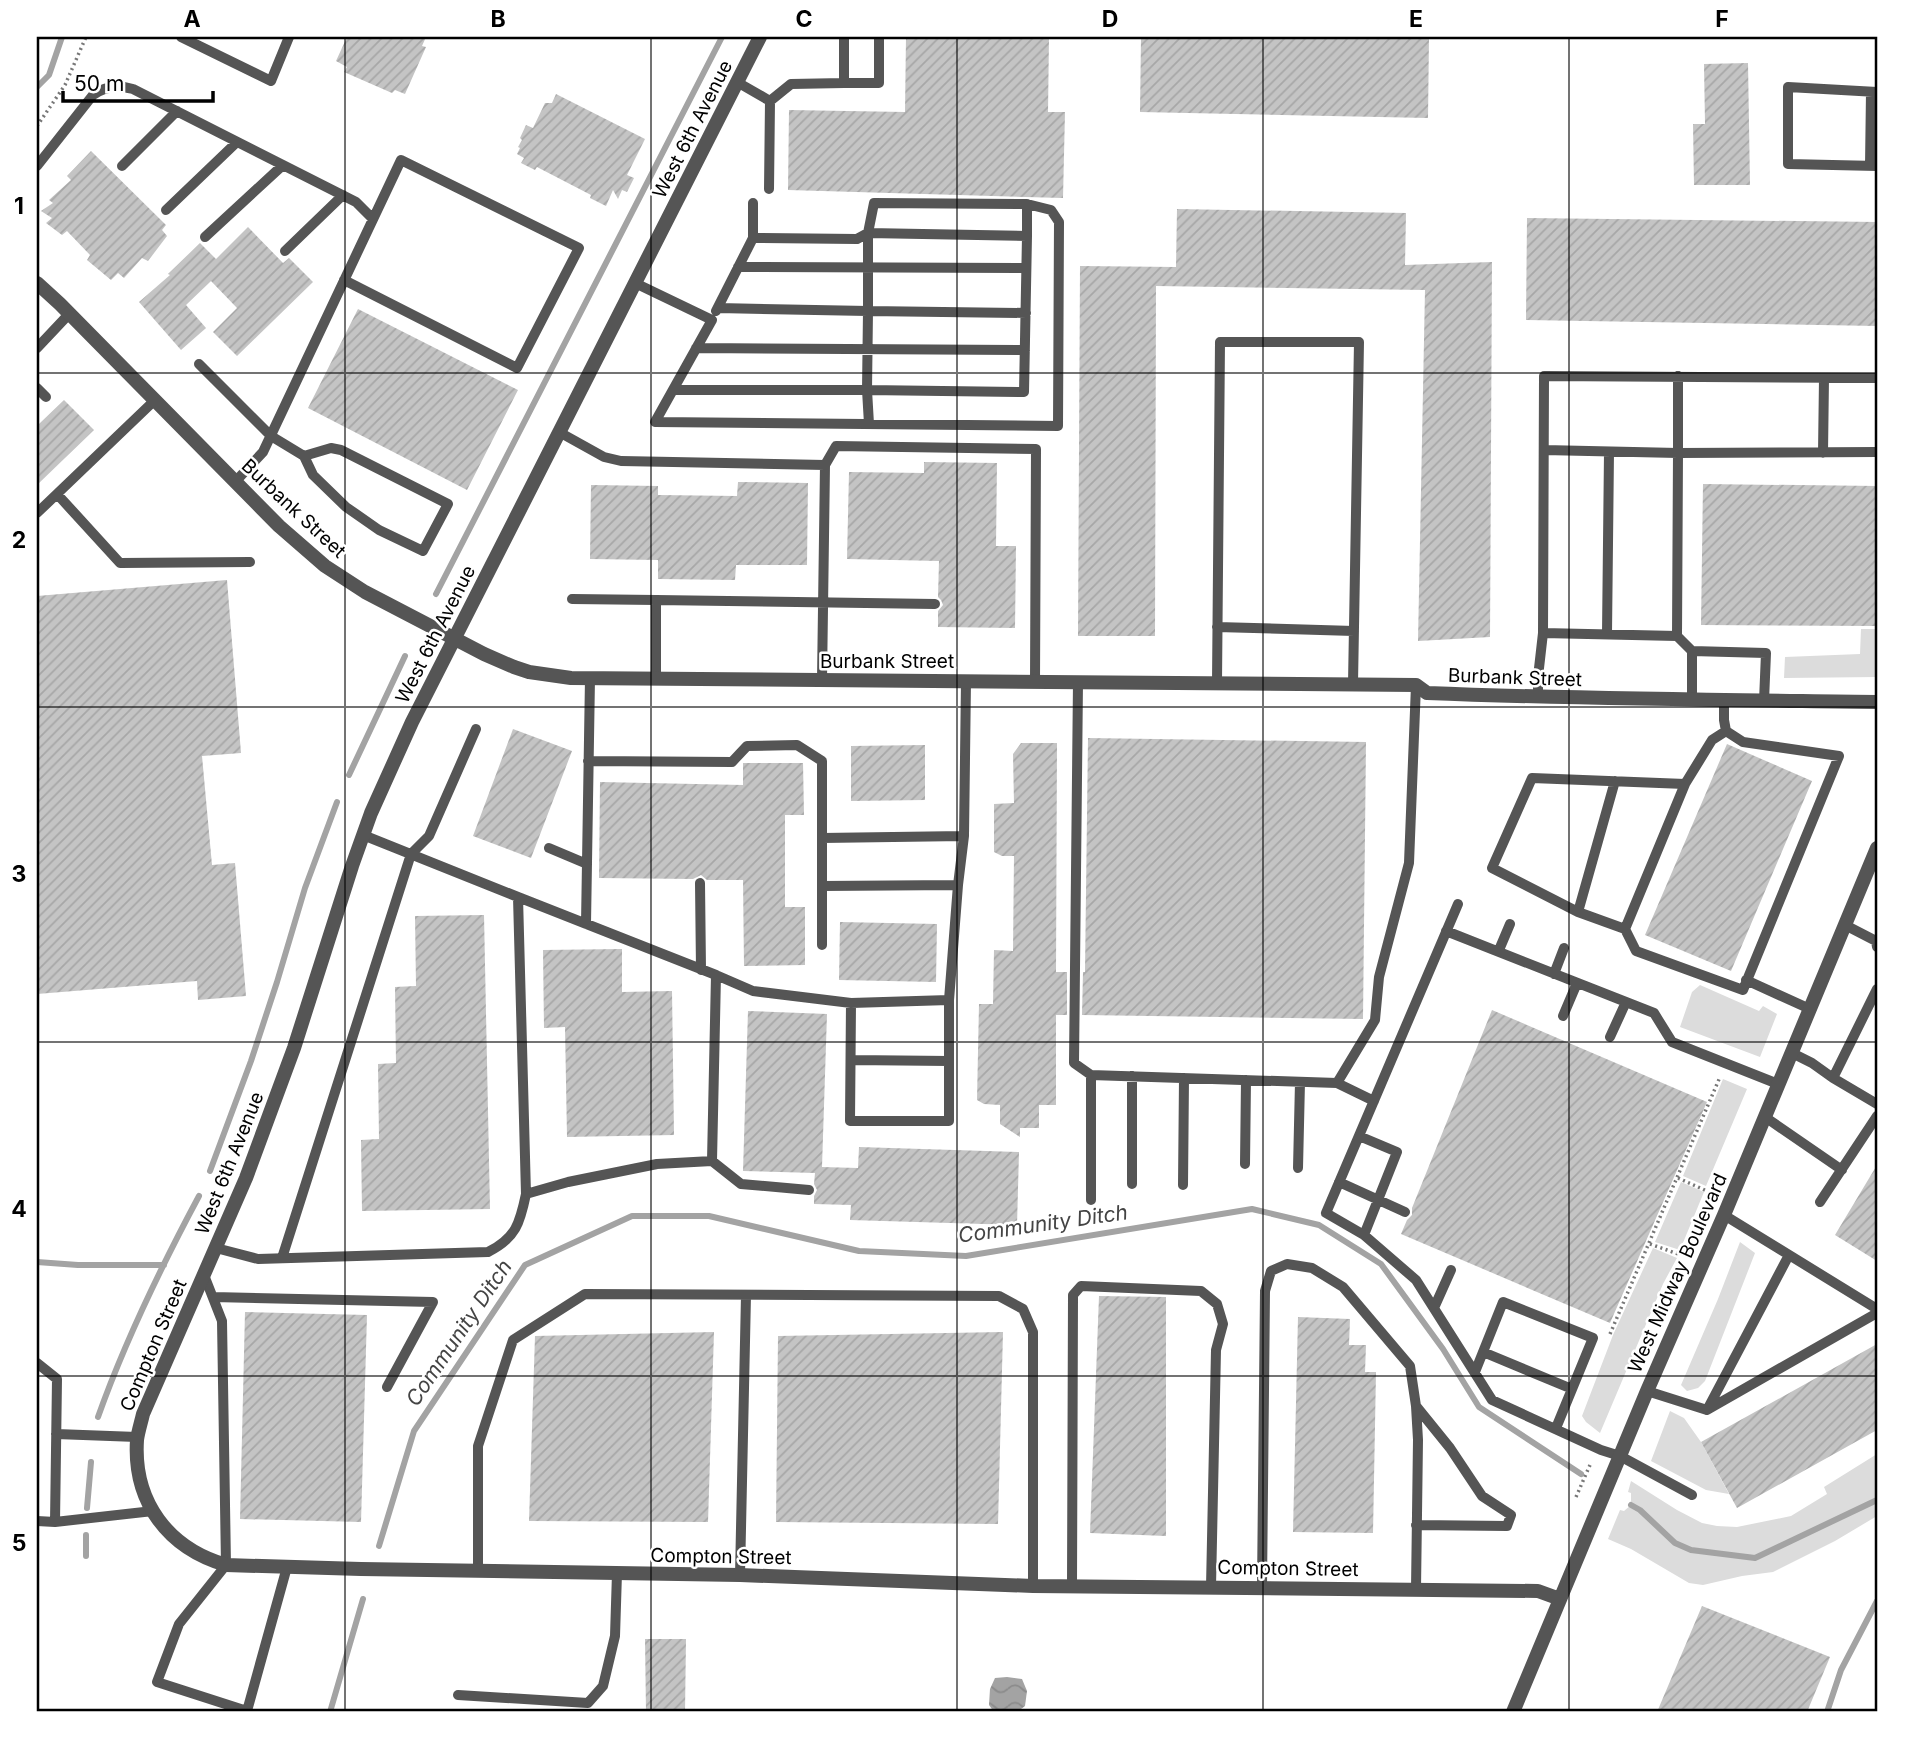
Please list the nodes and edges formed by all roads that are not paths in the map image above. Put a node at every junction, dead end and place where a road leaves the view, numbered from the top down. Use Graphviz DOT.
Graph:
graph roads {
  1 [pos="181,37"];
  2 [pos="289,37"];
  3 [pos="760,37"];
  4 [pos="844,37"];
  5 [pos="878,37"];
  6 [pos="737,82"];
  7 [pos="844,83"];
  8 [pos="1874,92"];
  9 [pos="770,101"];
  10 [pos="177,111"];
  11 [pos="237,142"];
  12 [pos="283,165"];
  13 [pos="37,166"];
  14 [pos="122,166"];
  15 [pos="1874,166"];
  16 [pos="769,189"];
  17 [pos="343,195"];
  18 [pos="753,202"];
  19 [pos="1027,204"];
  20 [pos="166,210"];
  21 [pos="373,219"];
  22 [pos="867,233"];
  23 [pos="1027,236"];
  24 [pos="205,237"];
  25 [pos="753,238"];
  26 [pos="285,251"];
  27 [pos="738,267"];
  28 [pos="868,267"];
  29 [pos="1026,268"];
  30 [pos="344,280"];
  31 [pos="37,283"];
  32 [pos="635,283"];
  33 [pos="718,308"];
  34 [pos="868,311"];
  35 [pos="70,313"];
  36 [pos="1026,313"];
  37 [pos="712,320"];
  38 [pos="37,348"];
  39 [pos="696,348"];
  40 [pos="868,348"];
  41 [pos="1025,351"];
  42 [pos="200,365"];
  43 [pos="1678,376"];
  44 [pos="1824,378"];
  45 [pos="1877,379"];
  46 [pos="37,388"];
  47 [pos="674,390"];
  48 [pos="867,390"];
  49 [pos="46,397"];
  50 [pos="155,400"];
  51 [pos="869,424"];
  52 [pos="559,432"];
  53 [pos="271,436"];
  54 [pos="1544,450"];
  55 [pos="1609,452"];
  56 [pos="1877,452"];
  57 [pos="1678,453"];
  58 [pos="1824,453"];
  59 [pos="303,456"];
  60 [pos="825,465"];
  61 [pos="235,482"];
  62 [pos="57,494"];
  63 [pos="37,513"];
  64 [pos="250,562"];
  65 [pos="572,598"];
  66 [pos="656,600"];
  67 [pos="824,602"];
  68 [pos="934,604"];
  69 [pos="1217,627"];
  70 [pos="1354,631"];
  71 [pos="1544,633"];
  72 [pos="1606,635"];
  73 [pos="1677,636"];
  74 [pos="454,639"];
  75 [pos="1692,651"];
  76 [pos="590,678"];
  77 [pos="656,678"];
  78 [pos="822,680"];
  79 [pos="966,681"];
  80 [pos="1035,682"];
  81 [pos="1078,682"];
  82 [pos="1217,683"];
  83 [pos="1353,684"];
  84 [pos="1416,685"];
  85 [pos="1538,697"];
  86 [pos="1692,701"];
  87 [pos="1724,701"];
  88 [pos="1764,701"];
  89 [pos="1877,702"];
  90 [pos="476,729"];
  91 [pos="1726,731"];
  92 [pos="589,761"];
  93 [pos="1615,781"];
  94 [pos="1685,784"];
  95 [pos="363,835"];
  96 [pos="964,836"];
  97 [pos="822,838"];
  98 [pos="549,848"];
  99 [pos="1877,848"];
  100 [pos="411,854"];
  101 [pos="587,864"];
  102 [pos="701,883"];
  103 [pos="957,885"];
  104 [pos="822,886"];
  105 [pos="518,897"];
  106 [pos="1458,904"];
  107 [pos="1578,912"];
  108 [pos="586,924"];
  109 [pos="1510,925"];
  110 [pos="1845,925"];
  111 [pos="1625,929"];
  112 [pos="1446,931"];
  113 [pos="1877,942"];
  114 [pos="822,945"];
  115 [pos="1564,948"];
  116 [pos="1499,950"];
  117 [pos="701,970"];
  118 [pos="1554,974"];
  119 [pos="716,975"];
  120 [pos="1746,980"];
  121 [pos="1577,982"];
  122 [pos="1877,989"];
  123 [pos="949,1000"];
  124 [pos="1626,1002"];
  125 [pos="851,1003"];
  126 [pos="1810,1009"];
  127 [pos="1563,1016"];
  128 [pos="1610,1037"];
  129 [pos="1791,1053"];
  130 [pos="851,1060"];
  131 [pos="949,1061"];
  132 [pos="1091,1075"];
  133 [pos="1132,1076"];
  134 [pos="1184,1078"];
  135 [pos="1833,1078"];
  136 [pos="1246,1080"];
  137 [pos="1300,1082"];
  138 [pos="1337,1083"];
  139 [pos="1778,1084"];
  140 [pos="1374,1101"];
  141 [pos="1877,1104"];
  142 [pos="1877,1115"];
  143 [pos="1765,1117"];
  144 [pos="1359,1136"];
  145 [pos="712,1161"];
  146 [pos="1245,1164"];
  147 [pos="1298,1168"];
  148 [pos="1842,1170"];
  149 [pos="1339,1182"];
  150 [pos="1132,1184"];
  151 [pos="1184,1185"];
  152 [pos="809,1190"];
  153 [pos="526,1194"];
  154 [pos="1378,1199"];
  155 [pos="1091,1200"];
  156 [pos="1820,1202"];
  157 [pos="1405,1212"];
  158 [pos="1724,1215"];
  159 [pos="1363,1235"];
  160 [pos="216,1248"];
  161 [pos="1789,1255"];
  162 [pos="282,1258"];
  163 [pos="1451,1270"];
  164 [pos="204,1275"];
  165 [pos="746,1295"];
  166 [pos="213,1297"];
  167 [pos="1434,1308"];
  168 [pos="1877,1311"];
  169 [pos="1483,1352"];
  170 [pos="37,1363"];
  171 [pos="1475,1372"];
  172 [pos="387,1387"];
  173 [pos="1572,1389"];
  174 [pos="1647,1391"];
  175 [pos="1416,1406"];
  176 [pos="1707,1410"];
  177 [pos="1556,1428"];
  178 [pos="56,1434"];
  179 [pos="137,1437"];
  180 [pos="1620,1456"];
  181 [pos="1692,1494"];
  182 [pos="153,1511"];
  183 [pos="37,1521"];
  184 [pos="55,1522"];
  185 [pos="1416,1525"];
  186 [pos="226,1565"];
  187 [pos="287,1567"];
  188 [pos="478,1571"];
  189 [pos="617,1573"];
  190 [pos="740,1575"];
  191 [pos="1032,1586"];
  192 [pos="1072,1586"];
  193 [pos="1211,1587"];
  194 [pos="1262,1587"];
  195 [pos="1416,1589"];
  196 [pos="1560,1599"];
  197 [pos="458,1695"];
  198 [pos="1513,1712"];
  1 -- 2 [label="lane"];
  3 -- 6 [label="street, West 6th Avenue"];
  4 -- 7 [label="lane"];
  5 -- 7 [label="lane"];
  6 -- 9 [label="lane"];
  6 -- 32 [label="street, West 6th Avenue"];
  7 -- 9 [label="lane"];
  8 -- 15 [label="lane"];
  8 -- 15 [label="lane"];
  9 -- 16 [label="lane"];
  10 -- 11 [label="lane"];
  10 -- 13 [label="lane"];
  10 -- 14 [label="lane"];
  11 -- 12 [label="lane"];
  11 -- 20 [label="lane"];
  12 -- 17 [label="lane"];
  12 -- 24 [label="lane"];
  17 -- 21 [label="lane"];
  17 -- 26 [label="lane"];
  18 -- 25 [label="lane"];
  19 -- 22 [label="lane"];
  19 -- 23 [label="lane"];
  19 -- 51 [label="lane"];
  21 -- 30 [label="lane"];
  21 -- 30 [label="lane"];
  22 -- 23 [label="lane"];
  22 -- 25 [label="lane"];
  22 -- 28 [label="lane"];
  23 -- 29 [label="lane"];
  25 -- 27 [label="lane"];
  27 -- 28 [label="lane"];
  27 -- 33 [label="lane"];
  28 -- 29 [label="lane"];
  28 -- 34 [label="lane"];
  29 -- 36 [label="lane"];
  30 -- 53 [label="lane"];
  31 -- 35 [label="street, Burbank Street"];
  32 -- 37 [label="lane"];
  32 -- 52 [label="street, West 6th Avenue"];
  33 -- 34 [label="lane"];
  33 -- 37 [label="lane"];
  34 -- 36 [label="lane"];
  34 -- 40 [label="lane"];
  35 -- 38 [label="lane"];
  35 -- 50 [label="street, Burbank Street"];
  36 -- 41 [label="lane"];
  37 -- 39 [label="lane"];
  39 -- 40 [label="lane"];
  39 -- 47 [label="lane"];
  40 -- 41 [label="lane"];
  40 -- 48 [label="lane"];
  41 -- 48 [label="lane"];
  42 -- 53 [label="lane"];
  43 -- 44 [label="lane"];
  43 -- 54 [label="lane"];
  43 -- 57 [label="lane"];
  44 -- 45 [label="lane"];
  44 -- 58 [label="lane"];
  46 -- 49 [label="lane"];
  47 -- 48 [label="lane"];
  47 -- 51 [label="lane"];
  48 -- 51 [label="lane"];
  50 -- 61 [label="street, Burbank Street"];
  50 -- 62 [label="lane"];
  52 -- 60 [label="lane"];
  52 -- 74 [label="street, West 6th Avenue"];
  53 -- 59 [label="lane"];
  53 -- 61 [label="lane"];
  54 -- 55 [label="lane"];
  54 -- 71 [label="lane"];
  55 -- 57 [label="lane"];
  55 -- 72 [label="lane"];
  56 -- 58 [label="lane"];
  57 -- 58 [label="lane"];
  57 -- 73 [label="lane"];
  59 -- 59 [label="lane"];
  60 -- 67 [label="lane"];
  60 -- 80 [label="lane"];
  61 -- 74 [label="street, Burbank Street"];
  62 -- 63 [label="lane"];
  62 -- 64 [label="lane"];
  65 -- 66 [label="lane"];
  66 -- 67 [label="lane"];
  66 -- 77 [label="lane"];
  67 -- 68 [label="lane"];
  67 -- 78 [label="lane"];
  69 -- 70 [label="lane"];
  69 -- 70 [label="lane"];
  69 -- 82 [label="lane"];
  70 -- 83 [label="lane"];
  71 -- 72 [label="lane"];
  71 -- 85 [label="lane"];
  72 -- 73 [label="lane"];
  73 -- 75 [label="lane"];
  74 -- 76 [label="street, Burbank Street"];
  74 -- 95 [label="street, West 6th Avenue"];
  75 -- 86 [label="lane"];
  75 -- 88 [label="lane"];
  76 -- 77 [label="street, Burbank Street"];
  76 -- 92 [label="lane"];
  77 -- 78 [label="street, Burbank Street"];
  78 -- 79 [label="street, Burbank Street"];
  79 -- 80 [label="street, Burbank Street"];
  79 -- 96 [label="lane"];
  80 -- 81 [label="street, Burbank Street"];
  81 -- 82 [label="street, Burbank Street"];
  81 -- 132 [label="lane"];
  82 -- 83 [label="street, Burbank Street"];
  83 -- 84 [label="street, Burbank Street"];
  84 -- 85 [label="street, Burbank Street"];
  84 -- 138 [label="lane"];
  85 -- 86 [label="street, Burbank Street"];
  86 -- 87 [label="street, Burbank Street"];
  87 -- 88 [label="street, Burbank Street"];
  87 -- 91 [label="lane"];
  88 -- 89 [label="street, Burbank Street"];
  90 -- 100 [label="lane"];
  91 -- 94 [label="lane"];
  91 -- 120 [label="lane"];
  92 -- 97 [label="lane"];
  92 -- 101 [label="lane"];
  93 -- 94 [label="lane"];
  93 -- 107 [label="lane"];
  93 -- 107 [label="lane"];
  94 -- 111 [label="lane"];
  95 -- 100 [label="lane"];
  95 -- 160 [label="street, West 6th Avenue"];
  96 -- 97 [label="lane"];
  96 -- 103 [label="lane"];
  97 -- 104 [label="lane"];
  98 -- 101 [label="lane"];
  99 -- 110 [label="street, West Midway Boulevard"];
  100 -- 105 [label="lane"];
  100 -- 162 [label="lane"];
  101 -- 108 [label="lane"];
  102 -- 117 [label="lane"];
  103 -- 104 [label="lane"];
  103 -- 123 [label="lane"];
  104 -- 114 [label="lane"];
  105 -- 108 [label="lane"];
  105 -- 153 [label="lane"];
  106 -- 112 [label="lane"];
  107 -- 111 [label="lane"];
  108 -- 117 [label="lane"];
  109 -- 116 [label="lane"];
  110 -- 113 [label="lane"];
  110 -- 126 [label="street, West Midway Boulevard"];
  111 -- 120 [label="lane"];
  112 -- 116 [label="lane"];
  112 -- 140 [label="lane"];
  115 -- 118 [label="lane"];
  116 -- 118 [label="lane"];
  117 -- 119 [label="lane"];
  118 -- 121 [label="lane"];
  119 -- 125 [label="lane"];
  119 -- 145 [label="lane"];
  120 -- 126 [label="lane"];
  121 -- 124 [label="lane"];
  121 -- 127 [label="lane"];
  122 -- 135 [label="lane"];
  123 -- 125 [label="lane"];
  123 -- 131 [label="lane"];
  124 -- 128 [label="lane"];
  124 -- 139 [label="lane"];
  125 -- 130 [label="lane"];
  126 -- 129 [label="street, West Midway Boulevard"];
  129 -- 135 [label="lane"];
  129 -- 139 [label="street, West Midway Boulevard"];
  130 -- 131 [label="lane"];
  130 -- 131 [label="lane"];
  132 -- 133 [label="lane"];
  132 -- 155 [label="lane"];
  133 -- 134 [label="lane"];
  133 -- 150 [label="lane"];
  134 -- 136 [label="lane"];
  134 -- 151 [label="lane"];
  135 -- 141 [label="lane"];
  136 -- 137 [label="lane"];
  136 -- 146 [label="lane"];
  137 -- 138 [label="lane"];
  137 -- 147 [label="lane"];
  138 -- 140 [label="lane"];
  139 -- 143 [label="street, West Midway Boulevard"];
  140 -- 144 [label="lane"];
  142 -- 148 [label="lane"];
  143 -- 148 [label="lane"];
  143 -- 158 [label="street, West Midway Boulevard"];
  144 -- 149 [label="lane"];
  144 -- 154 [label="lane"];
  145 -- 152 [label="lane"];
  145 -- 153 [label="lane"];
  148 -- 156 [label="lane"];
  149 -- 154 [label="lane"];
  149 -- 159 [label="lane"];
  153 -- 162 [label="lane"];
  154 -- 157 [label="lane"];
  154 -- 159 [label="lane"];
  158 -- 161 [label="lane"];
  158 -- 174 [label="street, West Midway Boulevard"];
  159 -- 167 [label="lane"];
  160 -- 162 [label="lane"];
  160 -- 164 [label="street, West 6th Avenue"];
  161 -- 168 [label="lane"];
  161 -- 176 [label="lane"];
  163 -- 167 [label="lane"];
  164 -- 166 [label="lane"];
  164 -- 179 [label="street, Compton Street"];
  165 -- 188 [label="lane"];
  165 -- 190 [label="lane"];
  165 -- 191 [label="lane"];
  166 -- 172 [label="lane"];
  166 -- 186 [label="lane"];
  167 -- 171 [label="lane"];
  168 -- 176 [label="lane"];
  169 -- 171 [label="lane"];
  169 -- 173 [label="lane"];
  169 -- 173 [label="lane"];
  170 -- 178 [label="lane"];
  171 -- 177 [label="lane"];
  173 -- 177 [label="lane"];
  174 -- 176 [label="lane"];
  174 -- 180 [label="street, West Midway Boulevard"];
  175 -- 185 [label="lane"];
  175 -- 185 [label="lane"];
  175 -- 194 [label="lane"];
  177 -- 180 [label="lane"];
  178 -- 179 [label="lane"];
  178 -- 184 [label="lane"];
  179 -- 182 [label="street, Compton Street"];
  180 -- 181 [label="lane"];
  180 -- 196 [label="street, West Midway Boulevard"];
  182 -- 184 [label="lane"];
  182 -- 186 [label="street, Compton Street"];
  183 -- 184 [label="lane"];
  185 -- 195 [label="lane"];
  186 -- 187 [label="street, Compton Street"];
  186 -- 187 [label="lane"];
  187 -- 188 [label="street, Compton Street"];
  188 -- 189 [label="street, Compton Street"];
  189 -- 190 [label="street, Compton Street"];
  189 -- 197 [label="lane"];
  190 -- 191 [label="street, Compton Street"];
  191 -- 192 [label="street, Compton Street"];
  192 -- 193 [label="street, Compton Street"];
  192 -- 193 [label="lane"];
  193 -- 194 [label="street, Compton Street"];
  194 -- 195 [label="street, Compton Street"];
  195 -- 196 [label="street, Compton Street"];
  196 -- 198 [label="street, West Midway Boulevard"];
}
